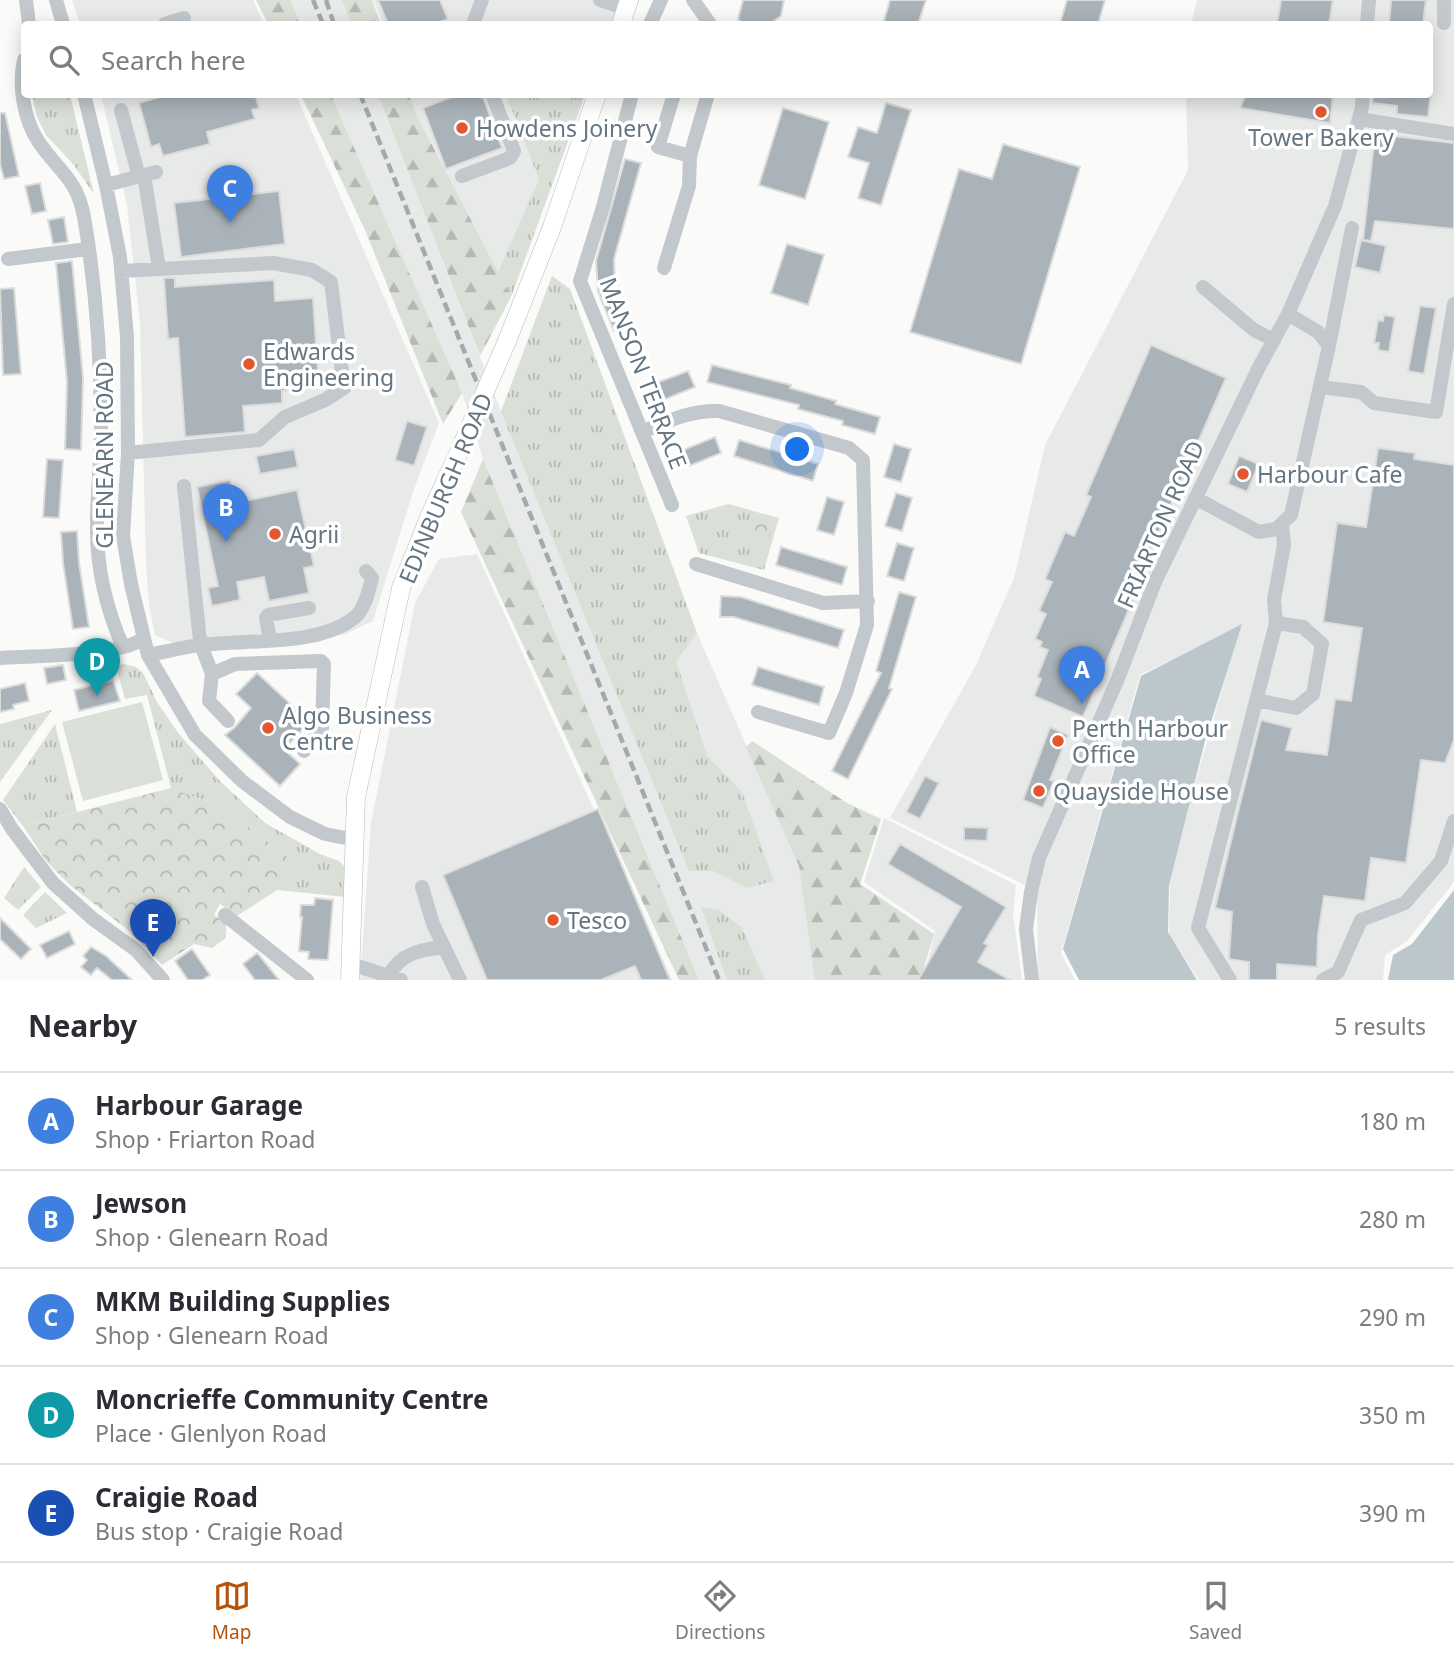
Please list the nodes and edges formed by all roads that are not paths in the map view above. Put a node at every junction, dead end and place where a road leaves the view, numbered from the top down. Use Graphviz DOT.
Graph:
graph roads {
  1 [pos="26,0"];
  2 [pos="55,0"];
  3 [pos="482,0"];
  4 [pos="600,0"];
  5 [pos="661,0"];
  6 [pos="1369,0"];
  7 [pos="1444,0"];
  8 [pos="625,11"];
  9 [pos="184,18"];
  10 [pos="29,21"];
  11 [pos="62,21"];
  12 [pos="174,21"];
  13 [pos="474,21"];
  14 [pos="651,21"];
  15 [pos="1367,21"];
  16 [pos="1444,23"];
  17 [pos="24,98"];
  18 [pos="85,98"];
  19 [pos="494,98"];
  20 [pos="596,98"];
  21 [pos="631,98"];
  22 [pos="673,98"];
  23 [pos="707,98"];
  24 [pos="1362,98"];
  25 [pos="121,110"];
  26 [pos="1359,119"];
  27 [pos="1454,134"];
  28 [pos="690,156"];
  29 [pos="146,175"];
  30 [pos="462,176"];
  31 [pos="106,185"];
  32 [pos="1352,228"];
  33 [pos="88,249"];
  34 [pos="8,259"];
  35 [pos="159,268"];
  36 [pos="664,268"];
  37 [pos="121,271"];
  38 [pos="1203,287"];
  39 [pos="1454,304"];
  40 [pos="1289,314"];
  41 [pos="1274,340"];
  42 [pos="1329,346"];
  43 [pos="1320,387"];
  44 [pos="642,432"];
  45 [pos="128,453"];
  46 [pos="184,486"];
  47 [pos="1195,498"];
  48 [pos="672,505"];
  49 [pos="1282,523"];
  50 [pos="696,564"];
  51 [pos="366,571"];
  52 [pos="868,601"];
  53 [pos="309,608"];
  54 [pos="1276,623"];
  55 [pos="142,639"];
  56 [pos="270,640"];
  57 [pos="201,645"];
  58 [pos="123,647"];
  59 [pos="148,655"];
  60 [pos="0,659"];
  61 [pos="212,674"];
  62 [pos="1256,700"];
  63 [pos="758,712"];
  64 [pos="228,721"];
  65 [pos="304,751"];
  66 [pos="0,809"];
  67 [pos="1454,821"];
  68 [pos="356,840"];
  69 [pos="422,887"];
  70 [pos="225,915"];
  71 [pos="443,947"];
  72 [pos="351,972"];
  73 [pos="395,977"];
  74 [pos="163,980"];
  75 [pos="307,980"];
  76 [pos="460,980"];
  77 [pos="1032,980"];
  78 [pos="1230,980"];
  79 [pos="1323,980"];
  1 -- 10 [label="street"];
  2 -- 11 [label="street"];
  3 -- 13 [label="street"];
  4 -- 8 [label="street"];
  5 -- 14 [label="street"];
  6 -- 15 [label="street"];
  7 -- 16 [label="street"];
  9 -- 12 [label="street"];
  17 -- 33 [label="street, GLENEARN ROAD"];
  18 -- 31 [label="street, GLENEARN ROAD"];
  19 -- 30 [label="street"];
  20 -- 68 [label="main road, EDINBURGH ROAD, bridge"];
  21 -- 44 [label="street, MANSON TERRACE"];
  22 -- 28 [label="street"];
  23 -- 28 [label="street"];
  24 -- 26 [label="street, FRIARTON ROAD"];
  25 -- 29 [label="street"];
  26 -- 27 [label="street"];
  26 -- 40 [label="street, FRIARTON ROAD"];
  28 -- 36 [label="street"];
  29 -- 31 [label="street"];
  29 -- 35 [label="street"];
  31 -- 37 [label="street, GLENEARN ROAD"];
  32 -- 42 [label="street"];
  33 -- 34 [label="street"];
  33 -- 58 [label="street, GLENEARN ROAD"];
  35 -- 37 [label="street"];
  35 -- 45 [label="street"];
  37 -- 45 [label="street, GLENEARN ROAD"];
  38 -- 41 [label="street"];
  39 -- 43 [label="street"];
  40 -- 41 [label="street, FRIARTON ROAD"];
  40 -- 42 [label="street"];
  41 -- 47 [label="street, FRIARTON ROAD"];
  42 -- 43 [label="street"];
  43 -- 49 [label="street"];
  44 -- 48 [label="street, MANSON TERRACE"];
  44 -- 52 [label="street"];
  45 -- 55 [label="street, GLENEARN ROAD"];
  46 -- 57 [label="street"];
  47 -- 49 [label="street"];
  47 -- 77 [label="street, FRIARTON ROAD"];
  49 -- 54 [label="street"];
  50 -- 52 [label="street"];
  51 -- 56 [label="street"];
  52 -- 63 [label="street"];
  53 -- 56 [label="street"];
  54 -- 62 [label="street"];
  54 -- 62 [label="street"];
  55 -- 58 [label="street"];
  55 -- 59 [label="street, GLENEARN ROAD"];
  56 -- 57 [label="street"];
  57 -- 59 [label="street"];
  57 -- 61 [label="street"];
  58 -- 60 [label="street"];
  59 -- 68 [label="street, GLENEARN ROAD"];
  61 -- 64 [label="street"];
  61 -- 65 [label="street"];
  62 -- 78 [label="street"];
  66 -- 74 [label="street"];
  67 -- 79 [label="street"];
  68 -- 72 [label="main road, EDINBURGH ROAD"];
  69 -- 71 [label="street"];
  70 -- 75 [label="street"];
  71 -- 73 [label="street"];
  71 -- 76 [label="street"];
  72 -- 73 [label="street"];
}
